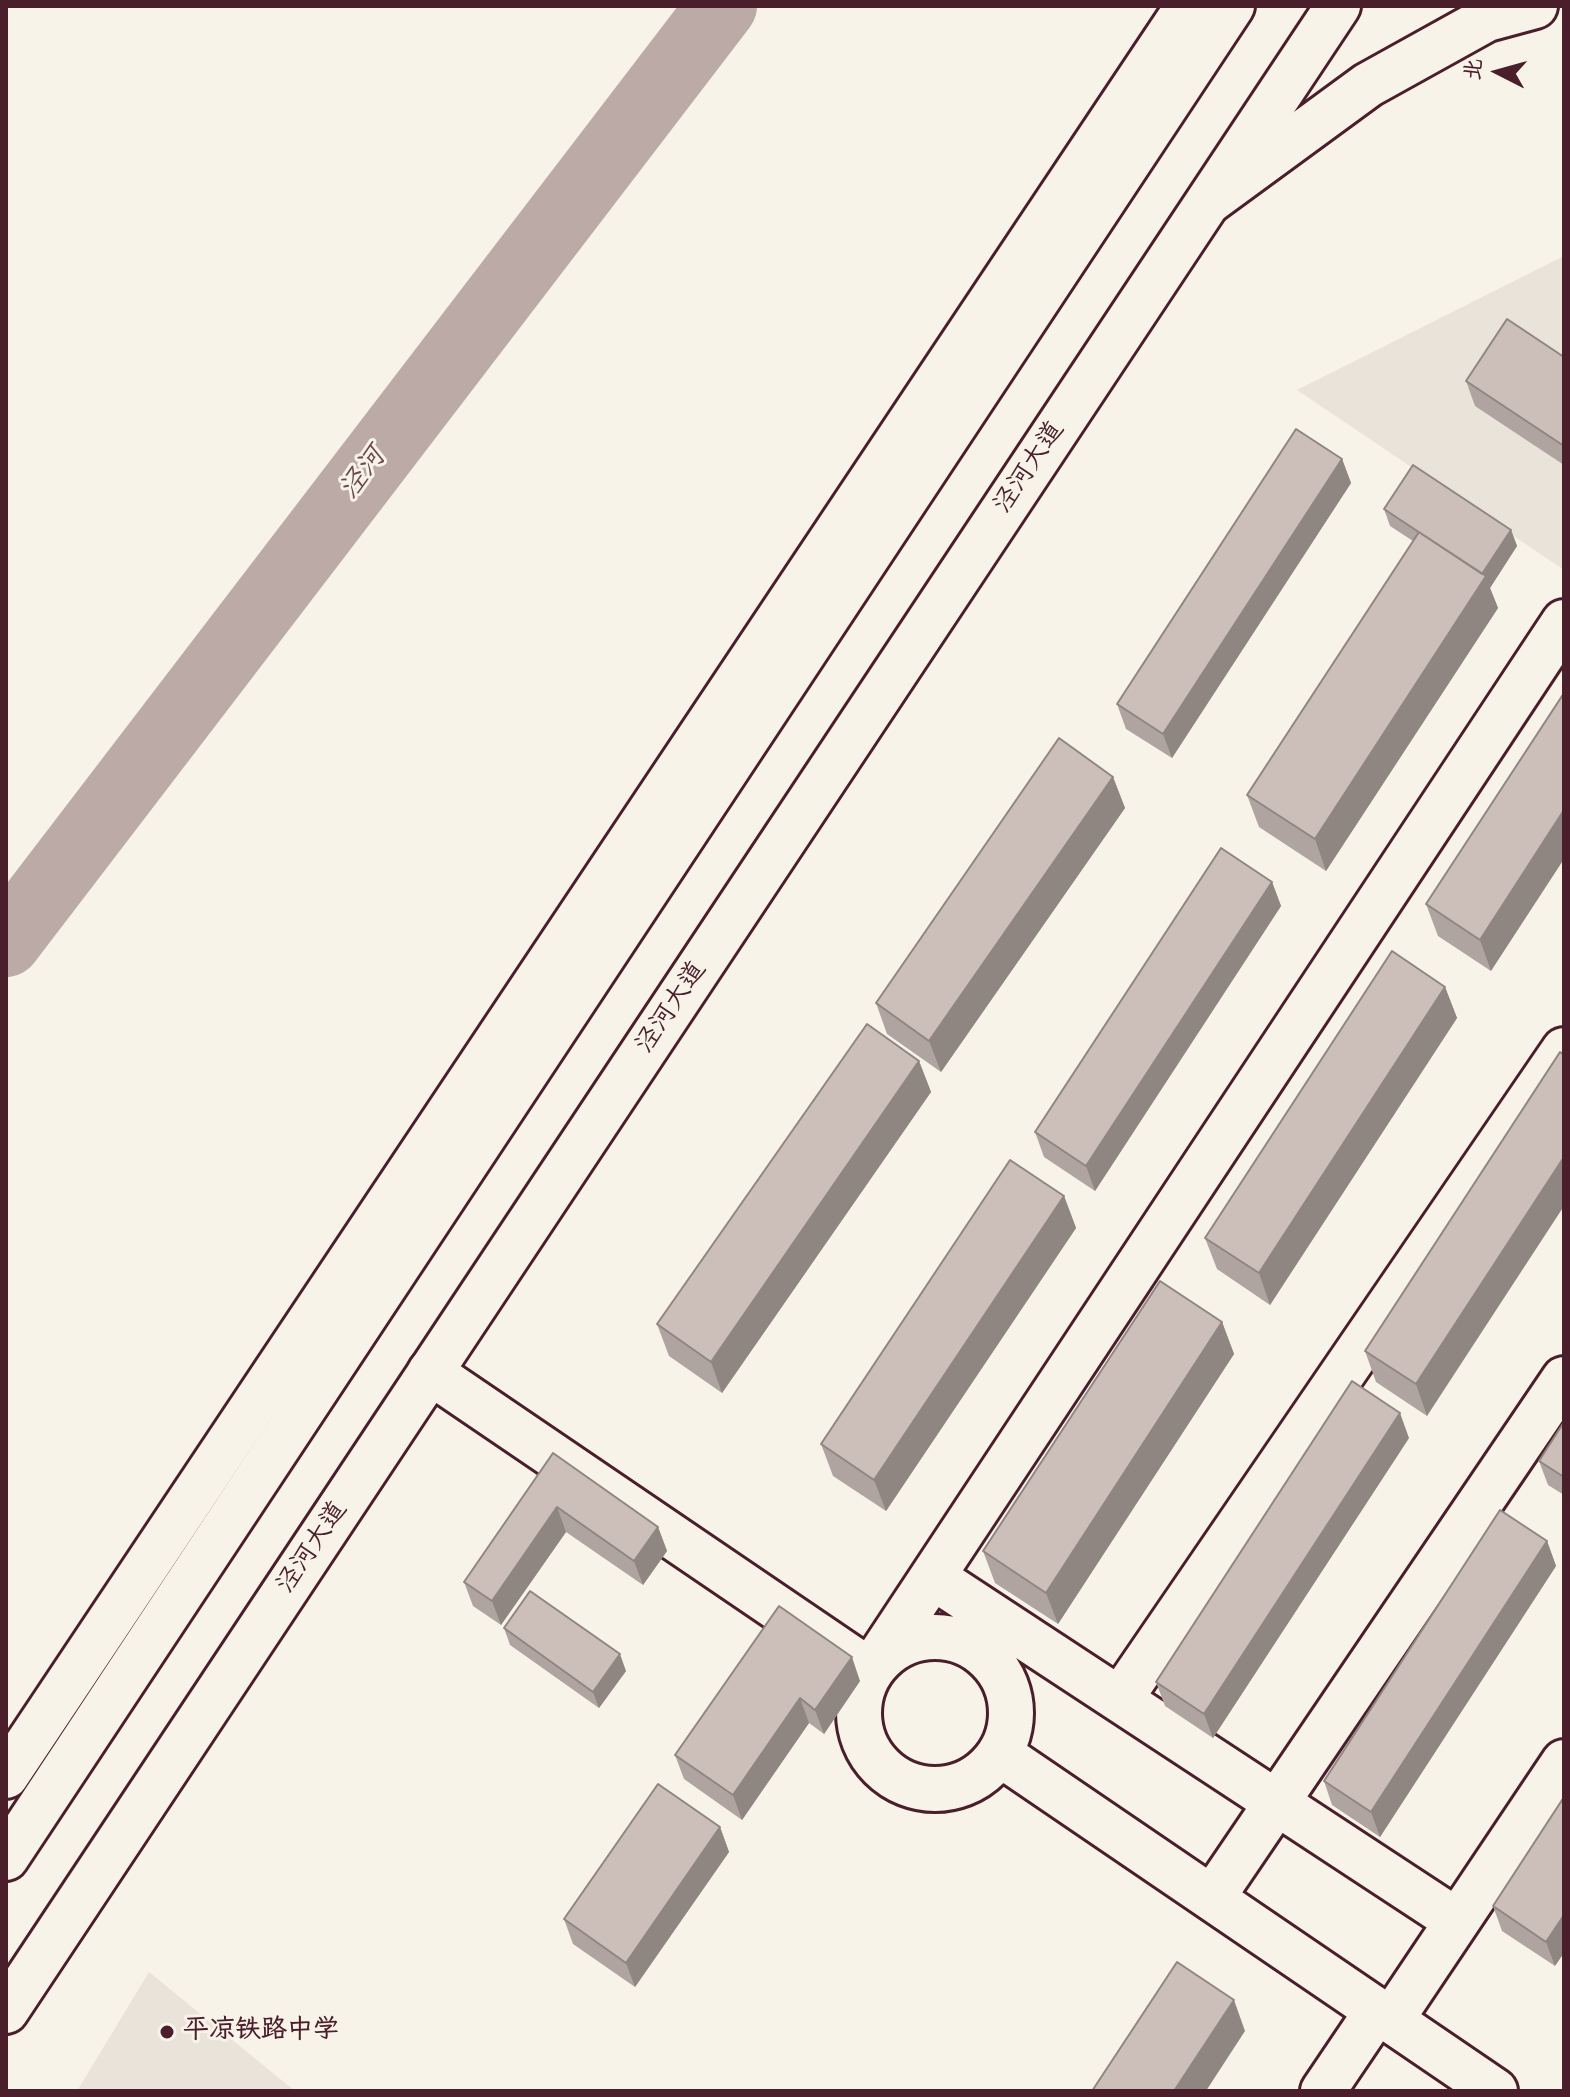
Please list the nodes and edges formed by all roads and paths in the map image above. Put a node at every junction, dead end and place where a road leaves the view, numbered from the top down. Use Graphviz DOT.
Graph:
graph roads {
  1 [pos="1188,6"];
  2 [pos="1232,6"];
  3 [pos="1338,6"];
  4 [pos="1535,6"];
  5 [pos="1206,203"];
  6 [pos="1564,622"];
  7 [pos="1564,1050"];
  8 [pos="430,1372"];
  9 [pos="1564,1379"];
  10 [pos="933,1577"];
  11 [pos="870,1671"];
  12 [pos="1120,1699"];
  13 [pos="1000,1754"];
  14 [pos="1564,1762"];
  15 [pos="6,1776"];
  16 [pos="1276,1803"];
  17 [pos="6,1858"];
  18 [pos="1212,1898"];
  19 [pos="1457,1921"];
  20 [pos="6,2011"];
  21 [pos="1384,2016"];
  22 [pos="1323,2091"];
  23 [pos="1495,2091"];
  1 -- 15 [label="street"];
  2 -- 17 [label="street"];
  3 -- 5 [label="street, 泾河大道"];
  4 -- 5 [label="street"];
  5 -- 8 [label="street, 泾河大道"];
  6 -- 10 [label="street"];
  7 -- 12 [label="street"];
  8 -- 11 [label="street"];
  8 -- 20 [label="street, 泾河大道"];
  9 -- 16 [label="street"];
  10 -- 11 [label="street"];
  10 -- 12 [label="street"];
  11 -- 13 [label="street"];
  11 -- 13 [label="street"];
  12 -- 16 [label="street"];
  13 -- 18 [label="street"];
  14 -- 19 [label="street"];
  16 -- 18 [label="street"];
  16 -- 19 [label="street"];
  18 -- 21 [label="street"];
  19 -- 21 [label="street"];
  21 -- 22 [label="street"];
  21 -- 23 [label="street"];
}
